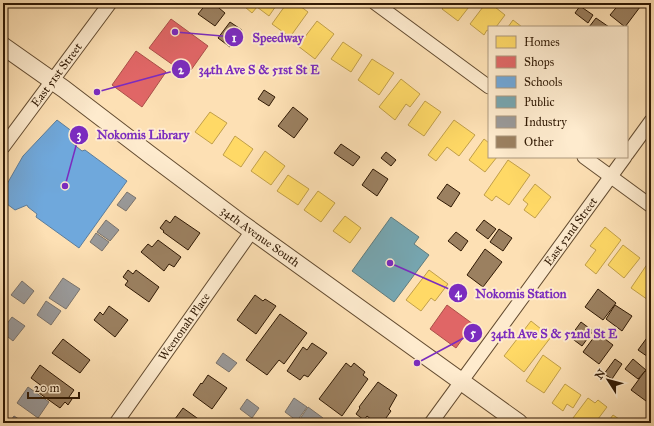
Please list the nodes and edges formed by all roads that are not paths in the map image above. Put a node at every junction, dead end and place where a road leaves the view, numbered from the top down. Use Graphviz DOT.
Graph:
graph roads {
  1 [pos="110,3"];
  2 [pos="375,3"];
  3 [pos="3,46"];
  4 [pos="52,80"];
  5 [pos="488,86"];
  6 [pos="651,121"];
  7 [pos="3,147"];
  8 [pos="628,153"];
  9 [pos="585,158"];
  10 [pos="624,158"];
  11 [pos="611,176"];
  12 [pos="651,206"];
  13 [pos="252,231"];
  14 [pos="462,380"];
  15 [pos="116,423"];
  16 [pos="431,423"];
  17 [pos="520,423"];
  1 -- 4 [label="street, East 51st Street"];
  2 -- 5 [label="street"];
  3 -- 4 [label="street, 34th Avenue South"];
  4 -- 7 [label="street, East 51st Street"];
  4 -- 13 [label="street, 34th Avenue South"];
  6 -- 8 [label="street"];
  9 -- 11 [label="street"];
  10 -- 11 [label="street, East 52nd Street"];
  11 -- 12 [label="street"];
  11 -- 14 [label="street, East 52nd Street"];
  13 -- 14 [label="street, 34th Avenue South"];
  13 -- 15 [label="street, Weenonah Place"];
  14 -- 16 [label="street, East 52nd Street"];
  14 -- 17 [label="street, 34th Avenue South"];
}
